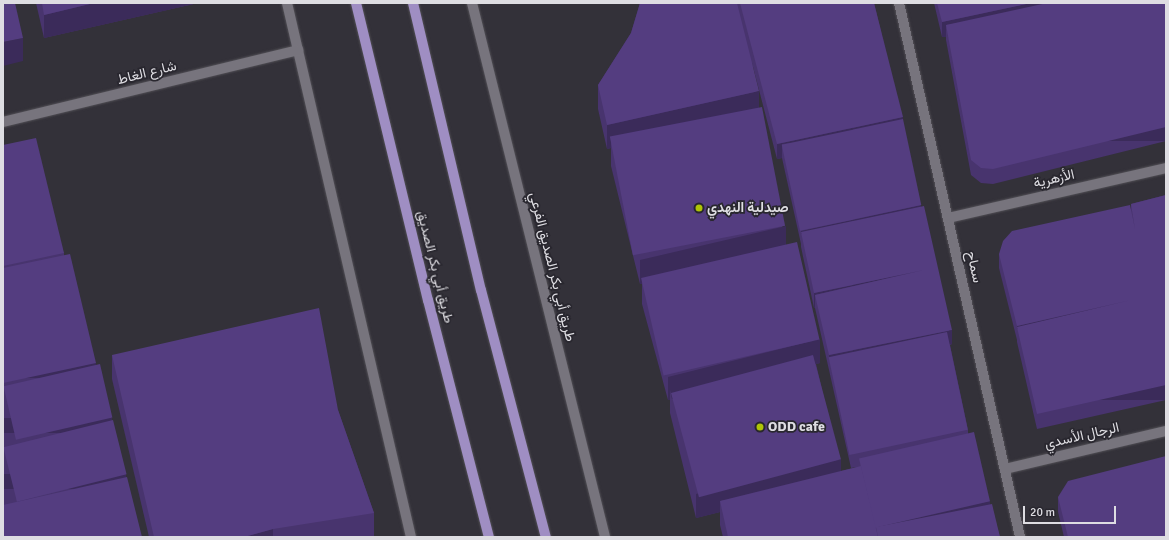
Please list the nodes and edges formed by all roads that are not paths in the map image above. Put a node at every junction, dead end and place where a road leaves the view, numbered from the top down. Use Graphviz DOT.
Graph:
graph roads {
  1 [pos="287,3"];
  2 [pos="356,3"];
  3 [pos="413,3"];
  4 [pos="472,3"];
  5 [pos="899,3"];
  6 [pos="298,50"];
  7 [pos="3,122"];
  8 [pos="1166,168"];
  9 [pos="948,218"];
  10 [pos="1166,430"];
  11 [pos="1005,469"];
  12 [pos="411,537"];
  13 [pos="489,537"];
  14 [pos="546,537"];
  15 [pos="605,537"];
  16 [pos="1020,537"];
  1 -- 6 [label="street"];
  2 -- 13 [label="main road, طريق أبي بكر الصديق"];
  3 -- 14 [label="main road"];
  4 -- 15 [label="street, طريق أبي بكر الصديق الفرعي"];
  5 -- 9 [label="street, سماح"];
  6 -- 7 [label="street, شارع الغاط"];
  6 -- 12 [label="street"];
  8 -- 9 [label="street, الأزهرية"];
  9 -- 11 [label="street, سماح"];
  10 -- 11 [label="street, الرجال الأسدي"];
  11 -- 16 [label="street, سماح"];
}
